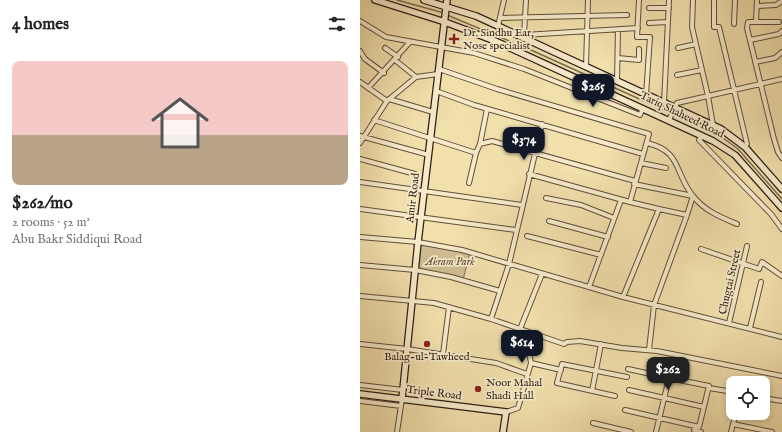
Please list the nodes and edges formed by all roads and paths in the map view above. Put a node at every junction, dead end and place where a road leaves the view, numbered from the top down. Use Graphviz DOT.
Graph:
graph roads {
  1 [pos="375,0"];
  2 [pos="424,0"];
  3 [pos="504,0"];
  4 [pos="526,0"];
  5 [pos="588,0"];
  6 [pos="639,0"];
  7 [pos="669,0"];
  8 [pos="693,0"];
  9 [pos="714,0"];
  10 [pos="735,0"];
  11 [pos="757,0"];
  12 [pos="782,1"];
  13 [pos="448,3"];
  14 [pos="757,6"];
  15 [pos="649,8"];
  16 [pos="669,8"];
  17 [pos="627,15"];
  18 [pos="588,16"];
  19 [pos="525,17"];
  20 [pos="500,18"];
  21 [pos="360,21"];
  22 [pos="445,21"];
  23 [pos="668,22"];
  24 [pos="756,22"];
  25 [pos="779,22"];
  26 [pos="649,23"];
  27 [pos="734,24"];
  28 [pos="498,26"];
  29 [pos="638,28"];
  30 [pos="618,29"];
  31 [pos="587,30"];
  32 [pos="782,31"];
  33 [pos="524,36"];
  34 [pos="750,40"];
  35 [pos="410,42"];
  36 [pos="696,44"];
  37 [pos="442,46"];
  38 [pos="385,48"];
  39 [pos="678,48"];
  40 [pos="639,49"];
  41 [pos="360,51"];
  42 [pos="782,52"];
  43 [pos="396,58"];
  44 [pos="618,58"];
  45 [pos="755,62"];
  46 [pos="586,66"];
  47 [pos="702,70"];
  48 [pos="438,71"];
  49 [pos="384,73"];
  50 [pos="677,75"];
  51 [pos="416,77"];
  52 [pos="782,79"];
  53 [pos="617,81"];
  54 [pos="361,84"];
  55 [pos="761,84"];
  56 [pos="368,88"];
  57 [pos="734,90"];
  58 [pos="436,91"];
  59 [pos="646,95"];
  60 [pos="708,96"];
  61 [pos="388,100"];
  62 [pos="664,103"];
  63 [pos="643,107"];
  64 [pos="487,109"];
  65 [pos="674,109"];
  66 [pos="433,112"];
  67 [pos="670,118"];
  68 [pos="374,120"];
  69 [pos="542,124"];
  70 [pos="713,125"];
  71 [pos="702,136"];
  72 [pos="362,137"];
  73 [pos="430,137"];
  74 [pos="360,143"];
  75 [pos="646,143"];
  76 [pos="480,144"];
  77 [pos="745,146"];
  78 [pos="780,151"];
  79 [pos="534,152"];
  80 [pos="476,153"];
  81 [pos="643,154"];
  82 [pos="429,155"];
  83 [pos="782,158"];
  84 [pos="360,160"];
  85 [pos="640,163"];
  86 [pos="666,168"];
  87 [pos="415,174"];
  88 [pos="529,174"];
  89 [pos="360,182"];
  90 [pos="635,182"];
  91 [pos="469,183"];
  92 [pos="782,189"];
  93 [pos="424,192"];
  94 [pos="692,196"];
  95 [pos="546,198"];
  96 [pos="621,200"];
  97 [pos="630,202"];
  98 [pos="522,206"];
  99 [pos="782,208"];
  100 [pos="360,209"];
  101 [pos="659,209"];
  102 [pos="687,215"];
  103 [pos="422,217"];
  104 [pos="614,218"];
  105 [pos="550,221"];
  106 [pos="737,224"];
  107 [pos="782,229"];
  108 [pos="516,230"];
  109 [pos="527,236"];
  110 [pos="608,236"];
  111 [pos="360,237"];
  112 [pos="418,242"];
  113 [pos="747,246"];
  114 [pos="701,249"];
  115 [pos="601,255"];
  116 [pos="744,263"];
  117 [pos="509,264"];
  118 [pos="360,265"];
  119 [pos="415,270"];
  120 [pos="542,274"];
  121 [pos="782,276"];
  122 [pos="761,282"];
  123 [pos="590,287"];
  124 [pos="500,291"];
  125 [pos="360,296"];
  126 [pos="623,297"];
  127 [pos="412,300"];
  128 [pos="654,306"];
  129 [pos="449,307"];
  130 [pos="491,319"];
  131 [pos="729,323"];
  132 [pos="750,328"];
  133 [pos="520,329"];
  134 [pos="534,333"];
  135 [pos="782,337"];
  136 [pos="360,344"];
  137 [pos="601,344"];
  138 [pos="407,349"];
  139 [pos="649,350"];
  140 [pos="443,354"];
  141 [pos="531,363"];
  142 [pos="628,369"];
  143 [pos="561,370"];
  144 [pos="596,371"];
  145 [pos="527,374"];
  146 [pos="782,376"];
  147 [pos="627,377"];
  148 [pos="669,378"];
  149 [pos="360,385"];
  150 [pos="709,388"];
  151 [pos="403,390"];
  152 [pos="629,390"];
  153 [pos="592,391"];
  154 [pos="726,391"];
  155 [pos="360,394"];
  156 [pos="615,396"];
  157 [pos="402,398"];
  158 [pos="664,398"];
  159 [pos="770,399"];
  160 [pos="360,401"];
  161 [pos="782,401"];
  162 [pos="401,406"];
  163 [pos="704,407"];
  164 [pos="625,410"];
  165 [pos="506,412"];
  166 [pos="660,418"];
  167 [pos="734,420"];
  168 [pos="593,423"];
  169 [pos="733,424"];
  170 [pos="694,430"];
  171 [pos="397,432"];
  172 [pos="504,432"];
  173 [pos="631,432"];
  174 [pos="656,432"];
  175 [pos="701,432"];
  176 [pos="731,432"];
  177 [pos="772,432"];
  1 -- 22 [label="main road, Tariq Shaheed Road"];
  2 -- 13 [label="main road, Tariq Shaheed Road"];
  3 -- 20 [label="street"];
  4 -- 19 [label="street"];
  5 -- 18 [label="street"];
  6 -- 29 [label="street"];
  7 -- 16 [label="street"];
  8 -- 36 [label="street"];
  9 -- 57 [label="street"];
  10 -- 27 [label="street"];
  11 -- 14 [label="street"];
  12 -- 14 [label="street"];
  13 -- 22 [label="main road, Amir Road"];
  13 -- 28 [label="main road, Tariq Shaheed Road"];
  14 -- 24 [label="street"];
  15 -- 16 [label="street"];
  16 -- 23 [label="street"];
  17 -- 18 [label="street"];
  18 -- 19 [label="street"];
  18 -- 31 [label="street"];
  19 -- 20 [label="street"];
  19 -- 33 [label="street"];
  20 -- 28 [label="street"];
  21 -- 35 [label="street"];
  22 -- 37 [label="main road, Amir Road"];
  22 -- 63 [label="main road, Tariq Shaheed Road"];
  23 -- 26 [label="street"];
  23 -- 62 [label="street"];
  24 -- 25 [label="street"];
  24 -- 34 [label="street"];
  28 -- 33 [label="main road, Tariq Shaheed Road"];
  29 -- 30 [label="street"];
  29 -- 59 [label="street"];
  30 -- 31 [label="street"];
  30 -- 44 [label="street"];
  31 -- 33 [label="street"];
  31 -- 46 [label="street"];
  32 -- 34 [label="street"];
  33 -- 46 [label="main road, Tariq Shaheed Road"];
  34 -- 45 [label="street"];
  35 -- 37 [label="street"];
  35 -- 43 [label="street"];
  36 -- 39 [label="street"];
  36 -- 47 [label="street"];
  37 -- 48 [label="main road, Amir Road"];
  37 -- 63 [label="street"];
  38 -- 43 [label="street"];
  40 -- 44 [label="street"];
  41 -- 49 [label="street"];
  42 -- 45 [label="street"];
  43 -- 49 [label="street"];
  43 -- 51 [label="street"];
  44 -- 53 [label="street"];
  45 -- 55 [label="street"];
  46 -- 53 [label="main road, Tariq Shaheed Road"];
  47 -- 50 [label="street"];
  47 -- 60 [label="street"];
  48 -- 51 [label="street"];
  48 -- 58 [label="main road, Amir Road"];
  48 -- 75 [label="street"];
  49 -- 56 [label="street"];
  51 -- 61 [label="street"];
  52 -- 55 [label="street"];
  53 -- 59 [label="main road, Tariq Shaheed Road"];
  54 -- 56 [label="street"];
  55 -- 57 [label="street"];
  55 -- 78 [label="street"];
  56 -- 61 [label="street"];
  57 -- 60 [label="street"];
  57 -- 77 [label="street"];
  58 -- 64 [label="street"];
  58 -- 66 [label="main road, Amir Road"];
  59 -- 62 [label="main road, Tariq Shaheed Road"];
  60 -- 65 [label="street"];
  60 -- 70 [label="street"];
  61 -- 66 [label="street"];
  61 -- 68 [label="street"];
  62 -- 65 [label="main road, Tariq Shaheed Road"];
  63 -- 67 [label="main road, Tariq Shaheed Road"];
  64 -- 69 [label="street"];
  64 -- 76 [label="street"];
  65 -- 67 [label="street"];
  65 -- 70 [label="main road, Tariq Shaheed Road"];
  66 -- 73 [label="main road, Amir Road"];
  67 -- 71 [label="main road, Tariq Shaheed Road"];
  68 -- 72 [label="street"];
  68 -- 73 [label="street"];
  69 -- 79 [label="street"];
  69 -- 81 [label="street"];
  70 -- 77 [label="main road, Tariq Shaheed Road"];
  71 -- 99 [label="main road, Tariq Shaheed Road"];
  71 -- 107 [label="street"];
  72 -- 74 [label="street"];
  72 -- 82 [label="street"];
  73 -- 80 [label="street"];
  73 -- 82 [label="main road, Amir Road"];
  75 -- 81 [label="street"];
  75 -- 94 [label="street"];
  76 -- 79 [label="street"];
  76 -- 80 [label="street"];
  77 -- 92 [label="main road, Tariq Shaheed Road"];
  78 -- 83 [label="street"];
  79 -- 88 [label="street"];
  79 -- 90 [label="street"];
  80 -- 91 [label="street"];
  81 -- 85 [label="street"];
  82 -- 93 [label="main road, Amir Road"];
  84 -- 87 [label="street"];
  85 -- 86 [label="street"];
  85 -- 90 [label="street"];
  88 -- 96 [label="street"];
  88 -- 98 [label="street"];
  89 -- 93 [label="street"];
  90 -- 94 [label="street"];
  90 -- 97 [label="street"];
  93 -- 98 [label="street"];
  93 -- 103 [label="main road, Amir Road"];
  94 -- 102 [label="street"];
  94 -- 106 [label="street"];
  95 -- 104 [label="street"];
  96 -- 97 [label="street"];
  96 -- 104 [label="street"];
  97 -- 101 [label="street"];
  98 -- 108 [label="street"];
  100 -- 103 [label="street"];
  101 -- 102 [label="street"];
  101 -- 126 [label="street"];
  102 -- 128 [label="street"];
  103 -- 108 [label="street"];
  103 -- 112 [label="main road, Amir Road"];
  104 -- 110 [label="street"];
  105 -- 110 [label="street"];
  108 -- 117 [label="street"];
  109 -- 115 [label="street"];
  110 -- 115 [label="street"];
  111 -- 112 [label="street"];
  112 -- 117 [label="street"];
  112 -- 119 [label="main road, Amir Road"];
  113 -- 116 [label="street, Chugtai Street"];
  114 -- 116 [label="street"];
  115 -- 123 [label="street"];
  116 -- 121 [label="street"];
  116 -- 131 [label="street, Chugtai Street"];
  117 -- 120 [label="street"];
  117 -- 124 [label="street"];
  118 -- 119 [label="street"];
  119 -- 124 [label="street"];
  119 -- 127 [label="main road, Amir Road"];
  120 -- 123 [label="street"];
  120 -- 133 [label="street"];
  122 -- 132 [label="street"];
  123 -- 126 [label="street"];
  124 -- 130 [label="street"];
  125 -- 127 [label="street"];
  126 -- 128 [label="street"];
  127 -- 129 [label="street"];
  127 -- 138 [label="main road, Amir Road"];
  128 -- 131 [label="street"];
  128 -- 139 [label="street"];
  129 -- 130 [label="street"];
  129 -- 140 [label="street"];
  130 -- 133 [label="street"];
  131 -- 132 [label="street"];
  132 -- 135 [label="street"];
  133 -- 134 [label="street"];
  134 -- 137 [label="street"];
  134 -- 141 [label="street"];
  136 -- 138 [label="street"];
  137 -- 139 [label="street"];
  137 -- 144 [label="street"];
  138 -- 140 [label="street"];
  138 -- 151 [label="main road, Amir Road"];
  139 -- 146 [label="street"];
  140 -- 145 [label="street"];
  141 -- 143 [label="street"];
  141 -- 145 [label="street"];
  142 -- 148 [label="street"];
  143 -- 144 [label="street"];
  143 -- 153 [label="street"];
  144 -- 147 [label="street"];
  144 -- 153 [label="street"];
  145 -- 165 [label="street"];
  148 -- 150 [label="street"];
  148 -- 158 [label="street"];
  149 -- 151 [label="street"];
  150 -- 154 [label="street"];
  150 -- 163 [label="street"];
  151 -- 157 [label="main road, Amir Road"];
  152 -- 158 [label="street"];
  153 -- 156 [label="street"];
  155 -- 157 [label="main road, Triple Road"];
  157 -- 162 [label="street"];
  157 -- 165 [label="main road, Triple Road"];
  158 -- 163 [label="street"];
  158 -- 166 [label="street"];
  159 -- 161 [label="street"];
  160 -- 162 [label="street"];
  162 -- 171 [label="street"];
  163 -- 166 [label="street"];
  164 -- 166 [label="street"];
  165 -- 172 [label="main road"];
  166 -- 174 [label="street"];
  167 -- 169 [label="street"];
  168 -- 173 [label="street"];
  169 -- 176 [label="street"];
  169 -- 177 [label="street"];
  170 -- 175 [label="street"];
}
